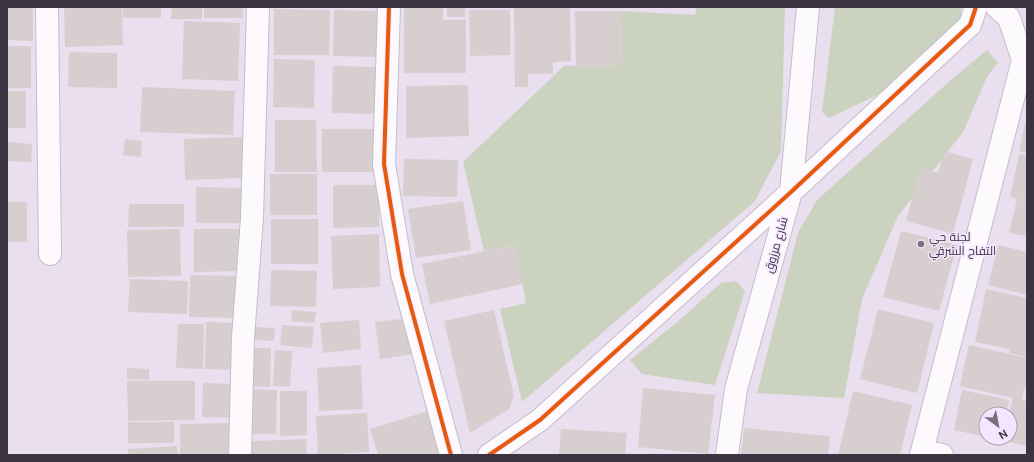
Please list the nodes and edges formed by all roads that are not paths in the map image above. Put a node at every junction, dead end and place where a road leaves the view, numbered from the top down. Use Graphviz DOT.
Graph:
graph roads {
  1 [pos="47,7"];
  2 [pos="258,7"];
  3 [pos="389,7"];
  4 [pos="808,7"];
  5 [pos="976,7"];
  6 [pos="998,7"];
  7 [pos="1025,54"];
  8 [pos="791,192"];
  9 [pos="50,254"];
  10 [pos="928,454"];
  11 [pos="240,455"];
  12 [pos="451,455"];
  13 [pos="489,455"];
  14 [pos="727,455"];
  1 -- 9 [label="street"];
  2 -- 11 [label="street"];
  3 -- 12 [label="street"];
  4 -- 8 [label="street, شارع مرزوق"];
  5 -- 8 [label="street"];
  6 -- 7 [label="street"];
  7 -- 10 [label="street"];
  8 -- 13 [label="street"];
  8 -- 14 [label="street, شارع مرزوق"];
}
